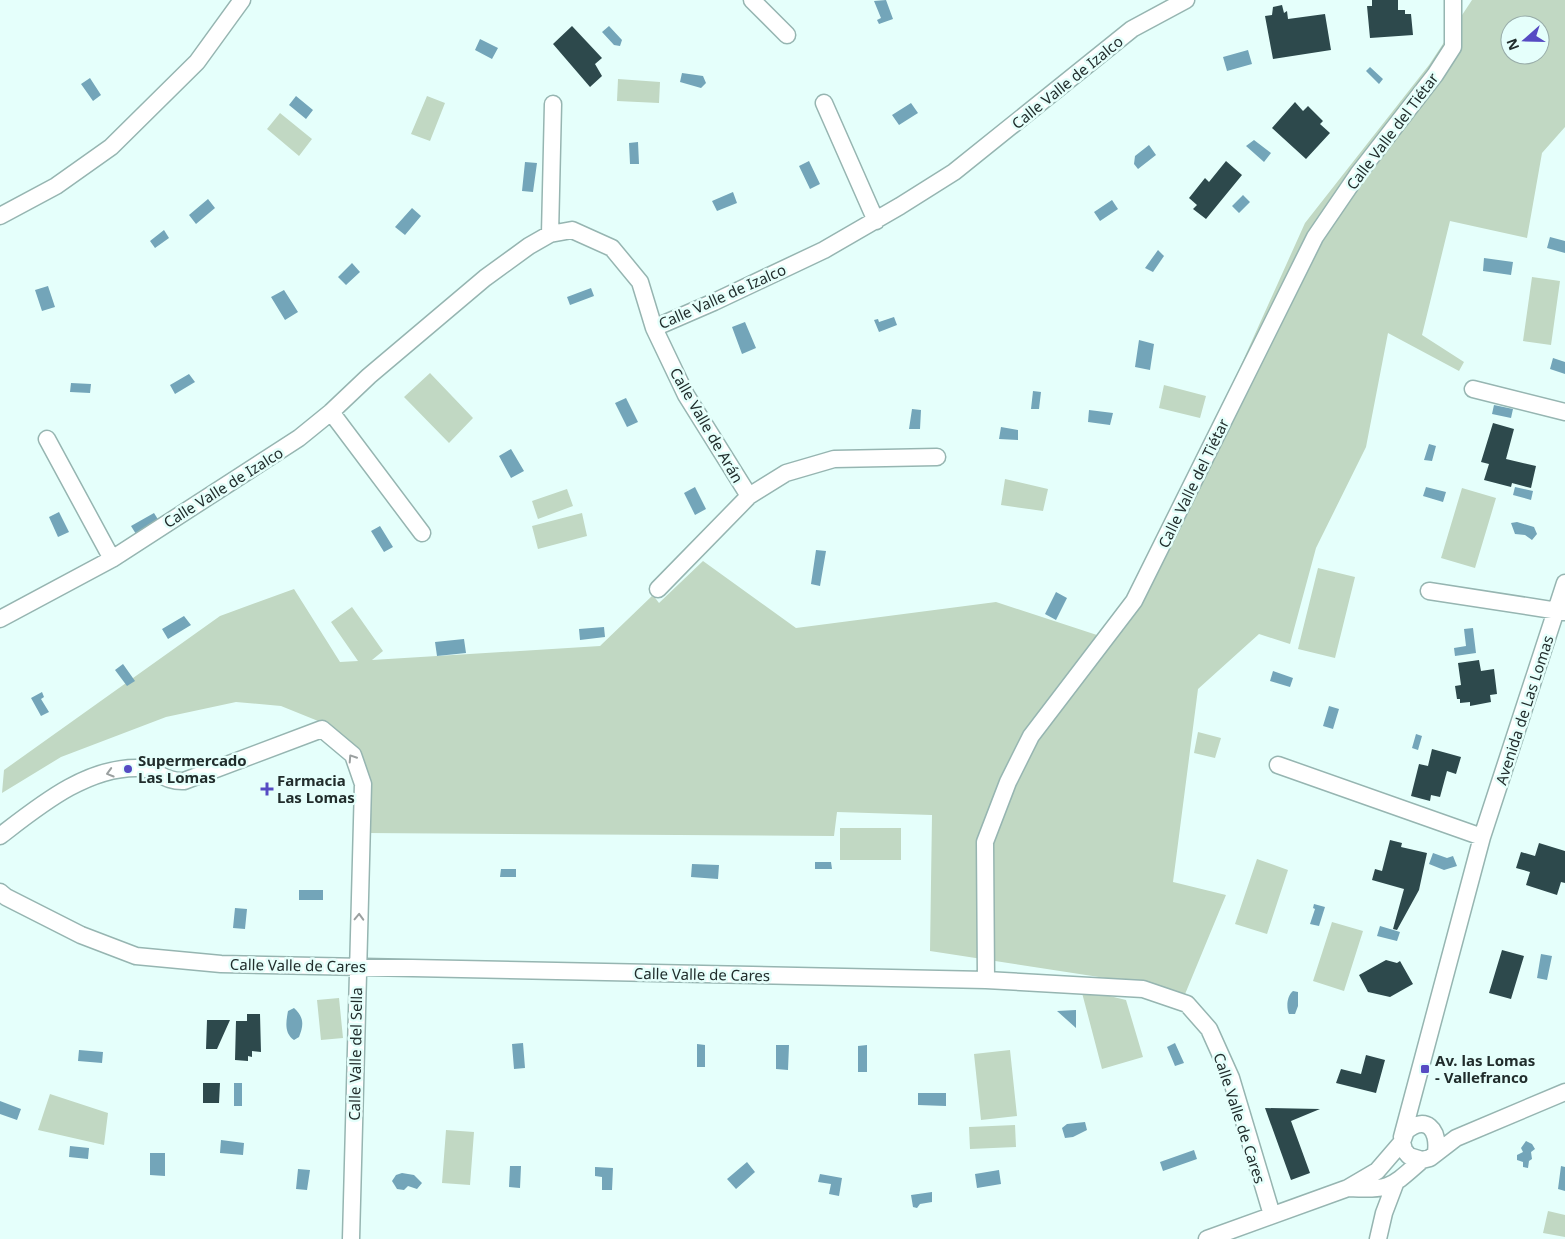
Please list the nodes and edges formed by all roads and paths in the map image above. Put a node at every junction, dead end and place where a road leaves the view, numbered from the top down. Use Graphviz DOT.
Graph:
graph roads {
  1 [pos="242,0"];
  2 [pos="752,0"];
  3 [pos="1186,0"];
  4 [pos="1453,0"];
  5 [pos="786,35"];
  6 [pos="824,103"];
  7 [pos="553,104"];
  8 [pos="0,216"];
  9 [pos="876,221"];
  10 [pos="550,234"];
  11 [pos="654,328"];
  12 [pos="1472,389"];
  13 [pos="331,412"];
  14 [pos="1565,412"];
  15 [pos="47,438"];
  16 [pos="937,457"];
  17 [pos="749,496"];
  18 [pos="422,533"];
  19 [pos="112,559"];
  20 [pos="1565,583"];
  21 [pos="658,590"];
  22 [pos="1429,591"];
  23 [pos="1561,610"];
  24 [pos="0,619"];
  25 [pos="1278,766"];
  26 [pos="0,836"];
  27 [pos="1482,837"];
  28 [pos="0,892"];
  29 [pos="357,966"];
  30 [pos="986,980"];
  31 [pos="1416,1090"];
  32 [pos="1565,1092"];
  33 [pos="1427,1124"];
  34 [pos="1402,1139"];
  35 [pos="1429,1156"];
  36 [pos="1377,1171"];
  37 [pos="1395,1184"];
  38 [pos="1348,1188"];
  39 [pos="1380,1189"];
  40 [pos="1384,1213"];
  41 [pos="1272,1215"];
  42 [pos="352,1239"];
  43 [pos="1207,1239"];
  44 [pos="1378,1239"];
  1 -- 8 [label="street"];
  2 -- 5 [label="street"];
  3 -- 9 [label="street, Calle Valle de Izalco"];
  4 -- 30 [label="street, Calle Valle del Tiétar"];
  6 -- 9 [label="street"];
  7 -- 10 [label="street"];
  9 -- 11 [label="street, Calle Valle de Izalco"];
  10 -- 11 [label="street, Calle Valle de Izalco"];
  10 -- 13 [label="street, Calle Valle de Izalco"];
  11 -- 17 [label="street, Calle Valle de Arán"];
  12 -- 14 [label="street"];
  13 -- 18 [label="street"];
  13 -- 19 [label="street, Calle Valle de Izalco"];
  15 -- 19 [label="street"];
  16 -- 17 [label="street, Calle Valle de Arán"];
  17 -- 21 [label="street, Calle Valle de Arán"];
  19 -- 24 [label="street, Calle Valle de Izalco"];
  20 -- 23 [label="street, Avenida de Las Lomas"];
  22 -- 23 [label="street"];
  23 -- 27 [label="street, Avenida de Las Lomas"];
  25 -- 27 [label="street"];
  29 -- 26 [label="street, Calle Valle del Sella, one-way"];
  27 -- 31 [label="street, Avenida de Las Lomas"];
  28 -- 29 [label="street, Calle Valle de Cares"];
  29 -- 30 [label="street, Calle Valle de Cares"];
  29 -- 42 [label="street, Calle Valle del Sella"];
  30 -- 41 [label="street, Calle Valle de Cares"];
  31 -- 33 [label="street"];
  31 -- 34 [label="street, Avenida de Las Lomas"];
  32 -- 35 [label="street"];
  33 -- 34 [label="street"];
  33 -- 35 [label="street"];
  34 -- 35 [label="street"];
  34 -- 36 [label="street"];
  35 -- 37 [label="street"];
  36 -- 38 [label="street"];
  36 -- 39 [label="street"];
  37 -- 39 [label="street"];
  37 -- 40 [label="street"];
  38 -- 39 [label="street"];
  38 -- 41 [label="street"];
  39 -- 40 [label="street"];
  40 -- 44 [label="street"];
  41 -- 43 [label="street"];
}
